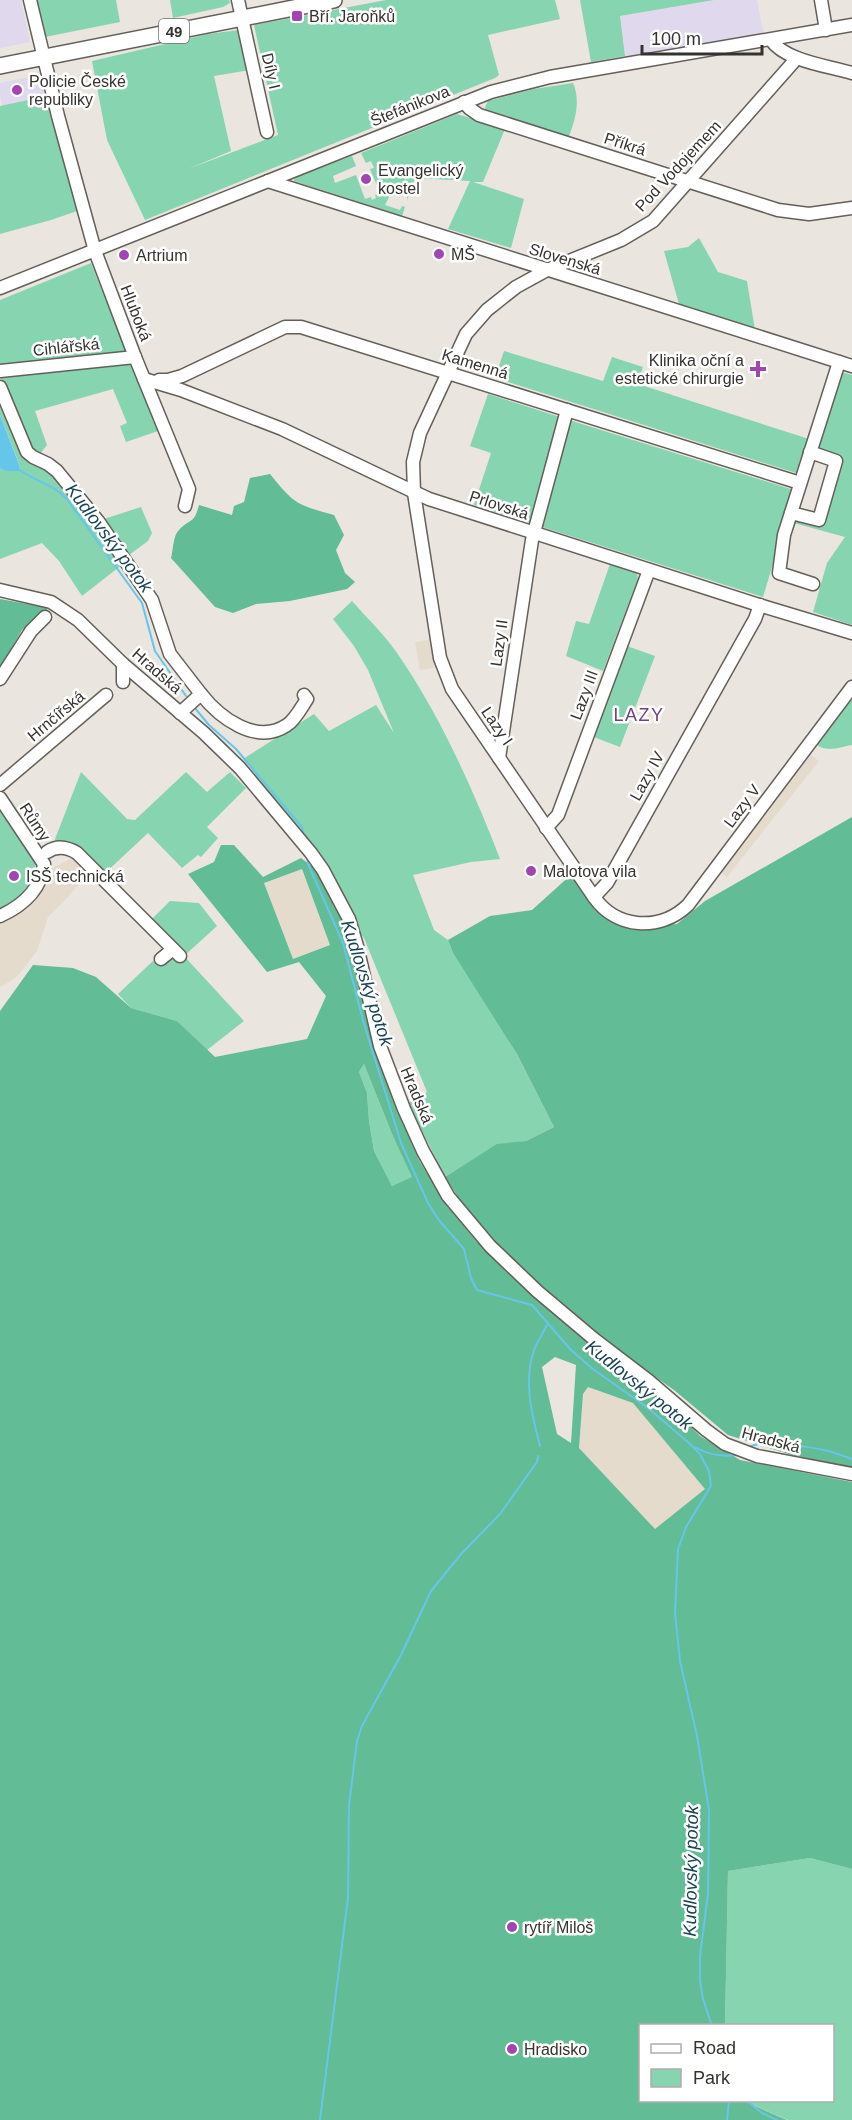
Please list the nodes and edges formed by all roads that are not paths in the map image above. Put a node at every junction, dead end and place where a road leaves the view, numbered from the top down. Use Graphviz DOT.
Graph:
graph roads {
  1 [pos="30,0"];
  2 [pos="238,0"];
  3 [pos="334,0"];
  4 [pos="820,0"];
  5 [pos="242,18"];
  6 [pos="852,25"];
  7 [pos="826,30"];
  8 [pos="771,40"];
  9 [pos="43,57"];
  10 [pos="797,58"];
  11 [pos="0,66"];
  12 [pos="852,73"];
  13 [pos="464,102"];
  14 [pos="267,132"];
  15 [pos="268,181"];
  16 [pos="688,182"];
  17 [pos="852,208"];
  18 [pos="95,250"];
  19 [pos="547,270"];
  20 [pos="0,288"];
  21 [pos="135,357"];
  22 [pos="839,362"];
  23 [pos="852,366"];
  24 [pos="0,371"];
  25 [pos="448,373"];
  26 [pos="144,378"];
  27 [pos="0,387"];
  28 [pos="567,410"];
  29 [pos="810,452"];
  30 [pos="800,483"];
  31 [pos="414,493"];
  32 [pos="185,506"];
  33 [pos="791,513"];
  34 [pos="534,534"];
  35 [pos="649,570"];
  36 [pos="813,584"];
  37 [pos="0,590"];
  38 [pos="760,605"];
  39 [pos="45,618"];
  40 [pos="850,633"];
  41 [pos="123,664"];
  42 [pos="0,679"];
  43 [pos="123,682"];
  44 [pos="852,687"];
  45 [pos="106,695"];
  46 [pos="304,695"];
  47 [pos="190,703"];
  48 [pos="505,718"];
  49 [pos="479,727"];
  50 [pos="500,758"];
  51 [pos="0,785"];
  52 [pos="0,798"];
  53 [pos="546,828"];
  54 [pos="47,852"];
  55 [pos="594,897"];
  56 [pos="0,916"];
  57 [pos="645,924"];
  58 [pos="161,959"];
  59 [pos="852,1474"];
  1 -- 9 [label="street, Hluboká"];
  2 -- 5 [label="street, Díly I"];
  3 -- 5 [label="main road, 49"];
  4 -- 7 [label="street"];
  5 -- 9 [label="main road, 49"];
  5 -- 14 [label="street, Díly I"];
  6 -- 7 [label="street, Štefánikova"];
  7 -- 8 [label="street, Štefánikova"];
  8 -- 10 [label="street"];
  8 -- 13 [label="street, Štefánikova"];
  9 -- 11 [label="main road, 49"];
  9 -- 18 [label="street, Hluboká"];
  10 -- 12 [label="street"];
  10 -- 16 [label="street, Pod Vodojemem"];
  13 -- 15 [label="street, Štefánikova"];
  13 -- 16 [label="street, Příkrá"];
  15 -- 18 [label="street, Štefánikova"];
  15 -- 19 [label="street, Slovenská"];
  16 -- 17 [label="street, Příkrá"];
  16 -- 19 [label="street, Pod Vodojemem"];
  18 -- 20 [label="street, Štefánikova"];
  18 -- 21 [label="street, Hluboká"];
  19 -- 22 [label="street, Slovenská"];
  19 -- 25 [label="street, Pod Vodojemem"];
  21 -- 24 [label="street, Cihlářská"];
  21 -- 26 [label="street, Hluboká"];
  22 -- 23 [label="street, Slovenská"];
  22 -- 29 [label="street"];
  25 -- 26 [label="street, Kamenná"];
  25 -- 28 [label="street, Kamenná"];
  25 -- 31 [label="street, Pod Vodojemem"];
  26 -- 31 [label="street, Prlovská"];
  26 -- 32 [label="street, Hluboká"];
  27 -- 47 [label="street"];
  28 -- 30 [label="street, Kamenná"];
  28 -- 34 [label="street, Lazy II"];
  29 -- 30 [label="street"];
  29 -- 33 [label="street"];
  30 -- 33 [label="street"];
  31 -- 34 [label="street, Prlovská"];
  31 -- 49 [label="street, Lazy I"];
  33 -- 36 [label="street"];
  34 -- 35 [label="street, Prlovská"];
  34 -- 48 [label="street, Lazy II"];
  35 -- 38 [label="street, Prlovská"];
  35 -- 53 [label="street, Lazy III"];
  37 -- 41 [label="street, Hradská"];
  38 -- 40 [label="street, Prlovská"];
  38 -- 55 [label="street, Lazy IV"];
  39 -- 42 [label="street"];
  41 -- 43 [label="street"];
  41 -- 47 [label="street, Hradská"];
  44 -- 57 [label="street, Lazy V"];
  45 -- 51 [label="street, Hrnčířská"];
  46 -- 47 [label="street"];
  47 -- 59 [label="street, Hradská"];
  48 -- 49 [label="street"];
  48 -- 50 [label="street, Lazy II"];
  49 -- 50 [label="street, Lazy I"];
  50 -- 53 [label="street, Lazy I"];
  52 -- 56 [label="street, Růmy"];
  53 -- 55 [label="street, Lazy I"];
  54 -- 58 [label="street"];
  55 -- 57 [label="street, Lazy I"];
}
